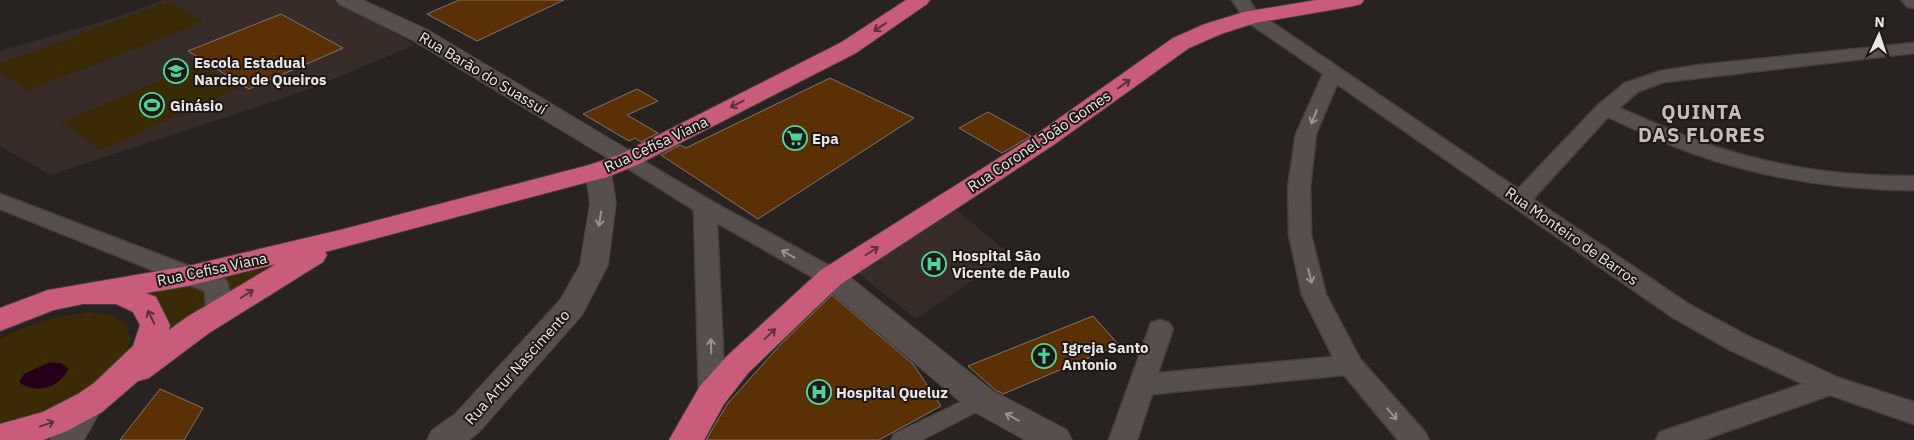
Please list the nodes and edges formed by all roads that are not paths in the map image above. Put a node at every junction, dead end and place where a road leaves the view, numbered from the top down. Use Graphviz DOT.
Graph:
graph roads {
  1 [pos="346,0"];
  2 [pos="920,0"];
  3 [pos="1354,0"];
  4 [pos="1910,0"];
  5 [pos="1914,3"];
  6 [pos="1246,8"];
  7 [pos="1914,48"];
  8 [pos="1333,72"];
  9 [pos="1605,109"];
  10 [pos="613,163"];
  11 [pos="1914,182"];
  12 [pos="1520,199"];
  13 [pos="0,200"];
  14 [pos="705,207"];
  15 [pos="340,239"];
  16 [pos="188,276"];
  17 [pos="831,277"];
  18 [pos="83,294"];
  19 [pos="48,301"];
  20 [pos="0,308"];
  21 [pos="218,312"];
  22 [pos="0,320"];
  23 [pos="1160,330"];
  24 [pos="1350,365"];
  25 [pos="120,381"];
  26 [pos="1141,385"];
  27 [pos="1830,385"];
  28 [pos="712,395"];
  29 [pos="982,400"];
  30 [pos="86,406"];
  31 [pos="1914,414"];
  32 [pos="0,438"];
  33 [pos="68,440"];
  34 [pos="444,440"];
  35 [pos="686,440"];
  36 [pos="902,440"];
  37 [pos="1055,440"];
  38 [pos="1123,440"];
  39 [pos="1415,440"];
  40 [pos="1670,440"];
  1 -- 10 [label="street, Rua Barão do Suassuí"];
  2 -- 10 [label="highway, Rua Cefisa Viana, one-way"];
  3 -- 6 [label="highway, Rua Coronel João Gomes"];
  4 -- 5 [label="street"];
  6 -- 8 [label="street, Rua Monteiro de Barros"];
  17 -- 6 [label="highway, Rua Coronel João Gomes, one-way"];
  7 -- 9 [label="street"];
  8 -- 12 [label="street, Rua Monteiro de Barros"];
  8 -- 24 [label="street, one-way"];
  9 -- 11 [label="street"];
  9 -- 12 [label="street"];
  10 -- 14 [label="street, Rua Barão do Suassuí"];
  10 -- 15 [label="highway, Rua Cefisa Viana"];
  10 -- 34 [label="street, Rua Artur Nascimento, one-way"];
  12 -- 27 [label="street, Rua Monteiro de Barros"];
  13 -- 16 [label="street"];
  17 -- 14 [label="street, Rua Barão do Suassuí, one-way"];
  28 -- 14 [label="street, one-way"];
  15 -- 16 [label="highway, Rua Cefisa Viana"];
  21 -- 15 [label="highway, Rua Cefisa Viana, one-way"];
  16 -- 18 [label="highway, Rua Cefisa Viana"];
  16 -- 21 [label="street"];
  28 -- 17 [label="highway, Rua Coronel João Gomes, one-way"];
  17 -- 29 [label="street"];
  18 -- 19 [label="highway"];
  25 -- 18 [label="highway, one-way"];
  19 -- 20 [label="highway"];
  19 -- 22 [label="highway"];
  21 -- 25 [label="highway, Rua Cefisa Viana"];
  23 -- 26 [label="street"];
  24 -- 26 [label="street"];
  24 -- 39 [label="street, one-way"];
  25 -- 30 [label="highway"];
  26 -- 38 [label="street"];
  27 -- 31 [label="street, Rua Monteiro de Barros"];
  27 -- 40 [label="street"];
  28 -- 35 [label="highway, Rua Coronel João Gomes"];
  29 -- 36 [label="street"];
  37 -- 29 [label="street, one-way"];
  32 -- 30 [label="highway, one-way"];
  30 -- 33 [label="street"];
}
